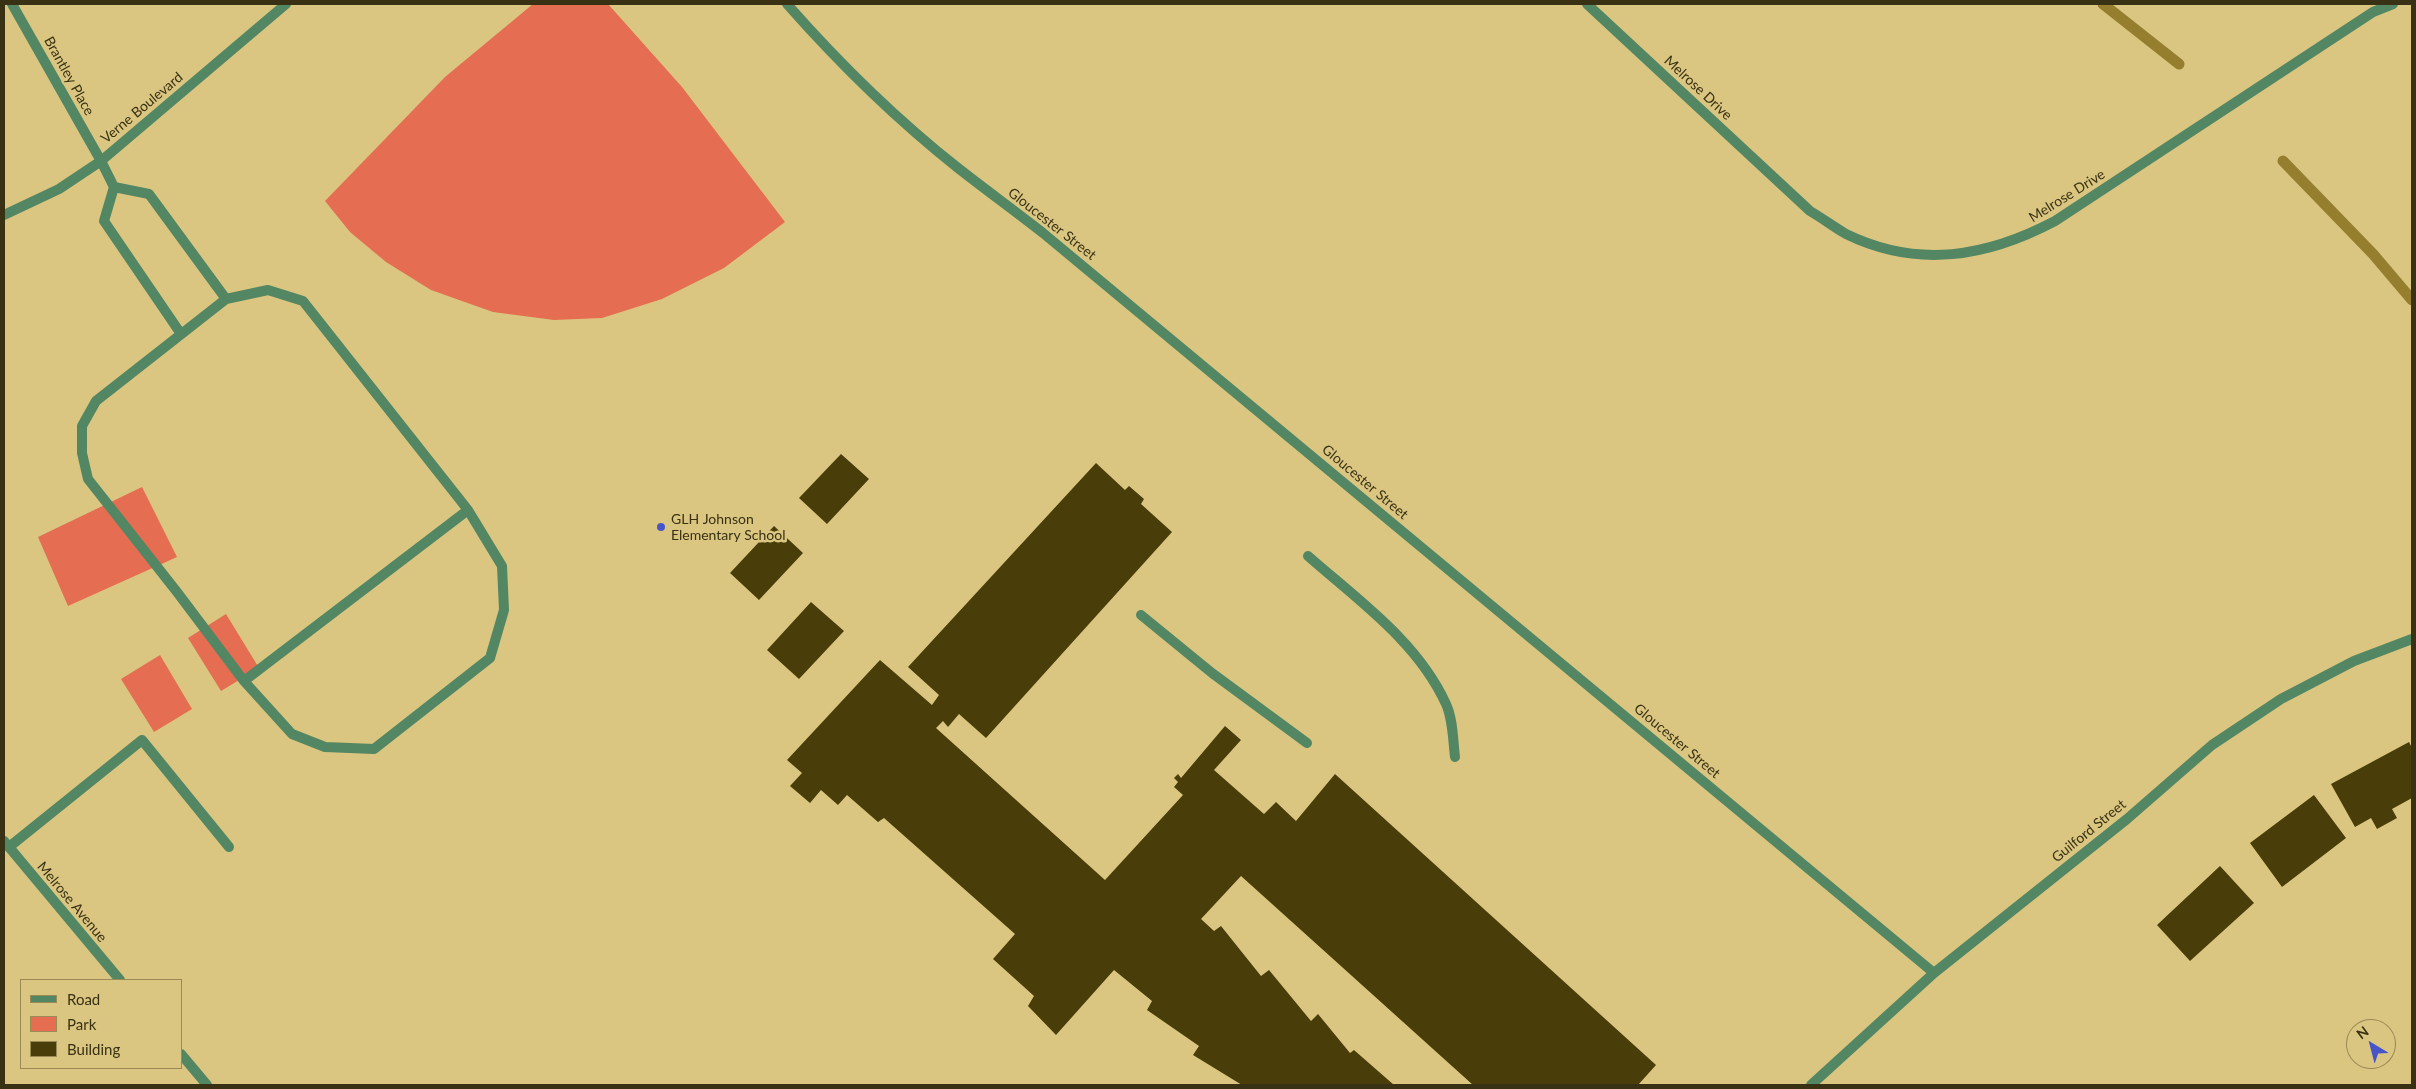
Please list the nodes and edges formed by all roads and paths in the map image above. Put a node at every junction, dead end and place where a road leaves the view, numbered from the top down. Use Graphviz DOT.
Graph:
graph roads {
  1 [pos="12,4"];
  2 [pos="286,4"];
  3 [pos="787,4"];
  4 [pos="1587,4"];
  5 [pos="2392,4"];
  6 [pos="101,161"];
  7 [pos="114,187"];
  8 [pos="4,215"];
  9 [pos="226,299"];
  10 [pos="181,334"];
  11 [pos="468,510"];
  12 [pos="1308,556"];
  13 [pos="1142,615"];
  14 [pos="2412,639"];
  15 [pos="244,681"];
  16 [pos="1306,742"];
  17 [pos="1455,757"];
  18 [pos="6,844"];
  19 [pos="229,847"];
  20 [pos="1934,973"];
  21 [pos="119,979"];
  22 [pos="182,1055"];
  23 [pos="207,1085"];
  24 [pos="1811,1085"];
  1 -- 6 [label="street, Brantley Place"];
  2 -- 6 [label="street, Verne Boulevard"];
  3 -- 20 [label="street, Gloucester Street"];
  4 -- 5 [label="street, Melrose Drive"];
  6 -- 7 [label="street, Brantley Place"];
  6 -- 8 [label="street, Verne Boulevard"];
  7 -- 9 [label="street"];
  7 -- 10 [label="street"];
  9 -- 10 [label="street"];
  9 -- 11 [label="street"];
  10 -- 15 [label="street"];
  11 -- 15 [label="street"];
  11 -- 15 [label="street"];
  12 -- 17 [label="street"];
  13 -- 16 [label="street"];
  14 -- 20 [label="street, Guilford Street"];
  18 -- 19 [label="street"];
  18 -- 21 [label="street, Melrose Avenue"];
  20 -- 24 [label="street, Guilford Street"];
  22 -- 23 [label="street"];
}
